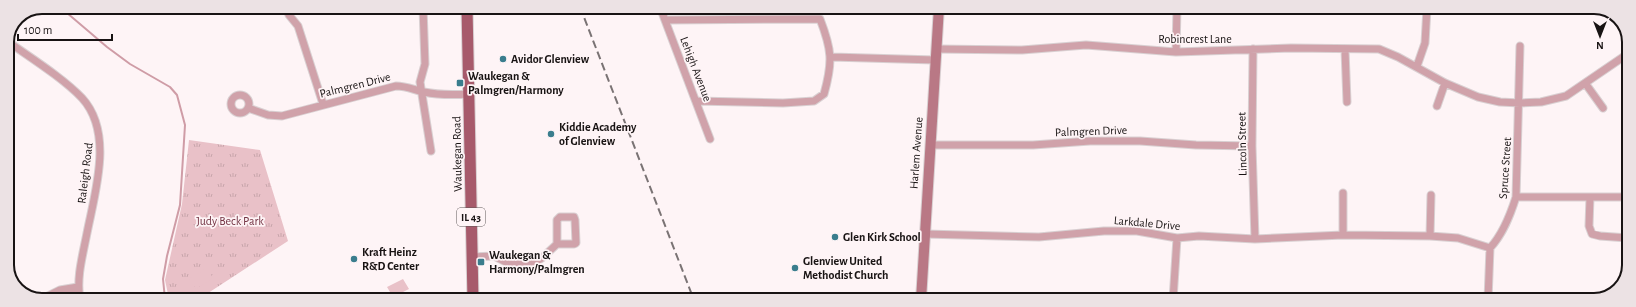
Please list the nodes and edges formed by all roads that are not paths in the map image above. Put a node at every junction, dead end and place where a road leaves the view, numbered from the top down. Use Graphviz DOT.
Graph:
graph roads {
  1 [pos="289,14"];
  2 [pos="423,14"];
  3 [pos="468,14"];
  4 [pos="663,14"];
  5 [pos="938,14"];
  6 [pos="1177,14"];
  7 [pos="1428,14"];
  8 [pos="665,20"];
  9 [pos="14,46"];
  10 [pos="1520,46"];
  11 [pos="936,49"];
  12 [pos="1253,49"];
  13 [pos="1345,50"];
  14 [pos="1176,52"];
  15 [pos="832,57"];
  16 [pos="1622,59"];
  17 [pos="935,60"];
  18 [pos="1417,66"];
  19 [pos="1446,83"];
  20 [pos="1585,83"];
  21 [pos="423,92"];
  22 [pos="469,94"];
  23 [pos="696,101"];
  24 [pos="1347,102"];
  25 [pos="1520,103"];
  26 [pos="323,104"];
  27 [pos="1437,106"];
  28 [pos="248,108"];
  29 [pos="1603,108"];
  30 [pos="710,139"];
  31 [pos="930,145"];
  32 [pos="1252,146"];
  33 [pos="430,150"];
  34 [pos="1343,193"];
  35 [pos="1431,195"];
  36 [pos="1516,197"];
  37 [pos="1590,197"];
  38 [pos="1622,197"];
  39 [pos="925,234"];
  40 [pos="1343,235"];
  41 [pos="1430,236"];
  42 [pos="1177,238"];
  43 [pos="1622,238"];
  44 [pos="1255,239"];
  45 [pos="557,244"];
  46 [pos="1490,248"];
  47 [pos="472,257"];
  48 [pos="78,286"];
  49 [pos="1175,292"];
  50 [pos="54,293"];
  51 [pos="79,293"];
  52 [pos="473,293"];
  53 [pos="921,293"];
  54 [pos="1488,293"];
  1 -- 26 [label="street"];
  2 -- 21 [label="street"];
  3 -- 22 [label="main road, Waukegan Road / IL 43"];
  4 -- 8 [label="street, Lehigh Avenue"];
  5 -- 11 [label="main road, Harlem Avenue"];
  6 -- 14 [label="street"];
  7 -- 18 [label="street"];
  8 -- 15 [label="street"];
  8 -- 23 [label="street, Lehigh Avenue"];
  9 -- 48 [label="street, Raleigh Road"];
  10 -- 25 [label="street, Spruce Street"];
  11 -- 14 [label="street, Robincrest Lane"];
  11 -- 17 [label="main road, Harlem Avenue"];
  12 -- 13 [label="street, Robincrest Lane"];
  12 -- 14 [label="street, Robincrest Lane"];
  12 -- 32 [label="street, Lincoln Street"];
  13 -- 18 [label="street, Robincrest Lane"];
  13 -- 24 [label="street"];
  15 -- 17 [label="street"];
  15 -- 23 [label="street"];
  16 -- 20 [label="street, Robincrest Lane"];
  17 -- 31 [label="main road, Harlem Avenue"];
  18 -- 19 [label="street, Robincrest Lane"];
  19 -- 25 [label="street, Robincrest Lane"];
  19 -- 27 [label="street"];
  20 -- 25 [label="street, Robincrest Lane"];
  20 -- 29 [label="street"];
  21 -- 22 [label="street, Palmgren Drive"];
  21 -- 26 [label="street, Palmgren Drive"];
  21 -- 33 [label="street"];
  22 -- 47 [label="main road, Waukegan Road / IL 43"];
  23 -- 30 [label="street, Lehigh Avenue"];
  25 -- 36 [label="street, Spruce Street"];
  26 -- 28 [label="street, Palmgren Drive"];
  31 -- 32 [label="street, Palmgren Drive"];
  31 -- 39 [label="main road, Harlem Avenue"];
  32 -- 44 [label="street, Lincoln Street"];
  34 -- 40 [label="street"];
  35 -- 41 [label="street"];
  36 -- 37 [label="street"];
  36 -- 46 [label="street, Spruce Street"];
  37 -- 38 [label="street"];
  37 -- 43 [label="street"];
  39 -- 42 [label="street, Larkdale Drive"];
  39 -- 53 [label="main road, Harlem Avenue"];
  40 -- 41 [label="street, Larkdale Drive"];
  40 -- 44 [label="street, Larkdale Drive"];
  41 -- 46 [label="street, Larkdale Drive"];
  42 -- 44 [label="street, Larkdale Drive"];
  42 -- 49 [label="street"];
  45 -- 47 [label="street"];
  46 -- 54 [label="street"];
  47 -- 52 [label="main road, Waukegan Road / IL 43"];
  48 -- 50 [label="street"];
  48 -- 51 [label="street, Raleigh Road"];
}
